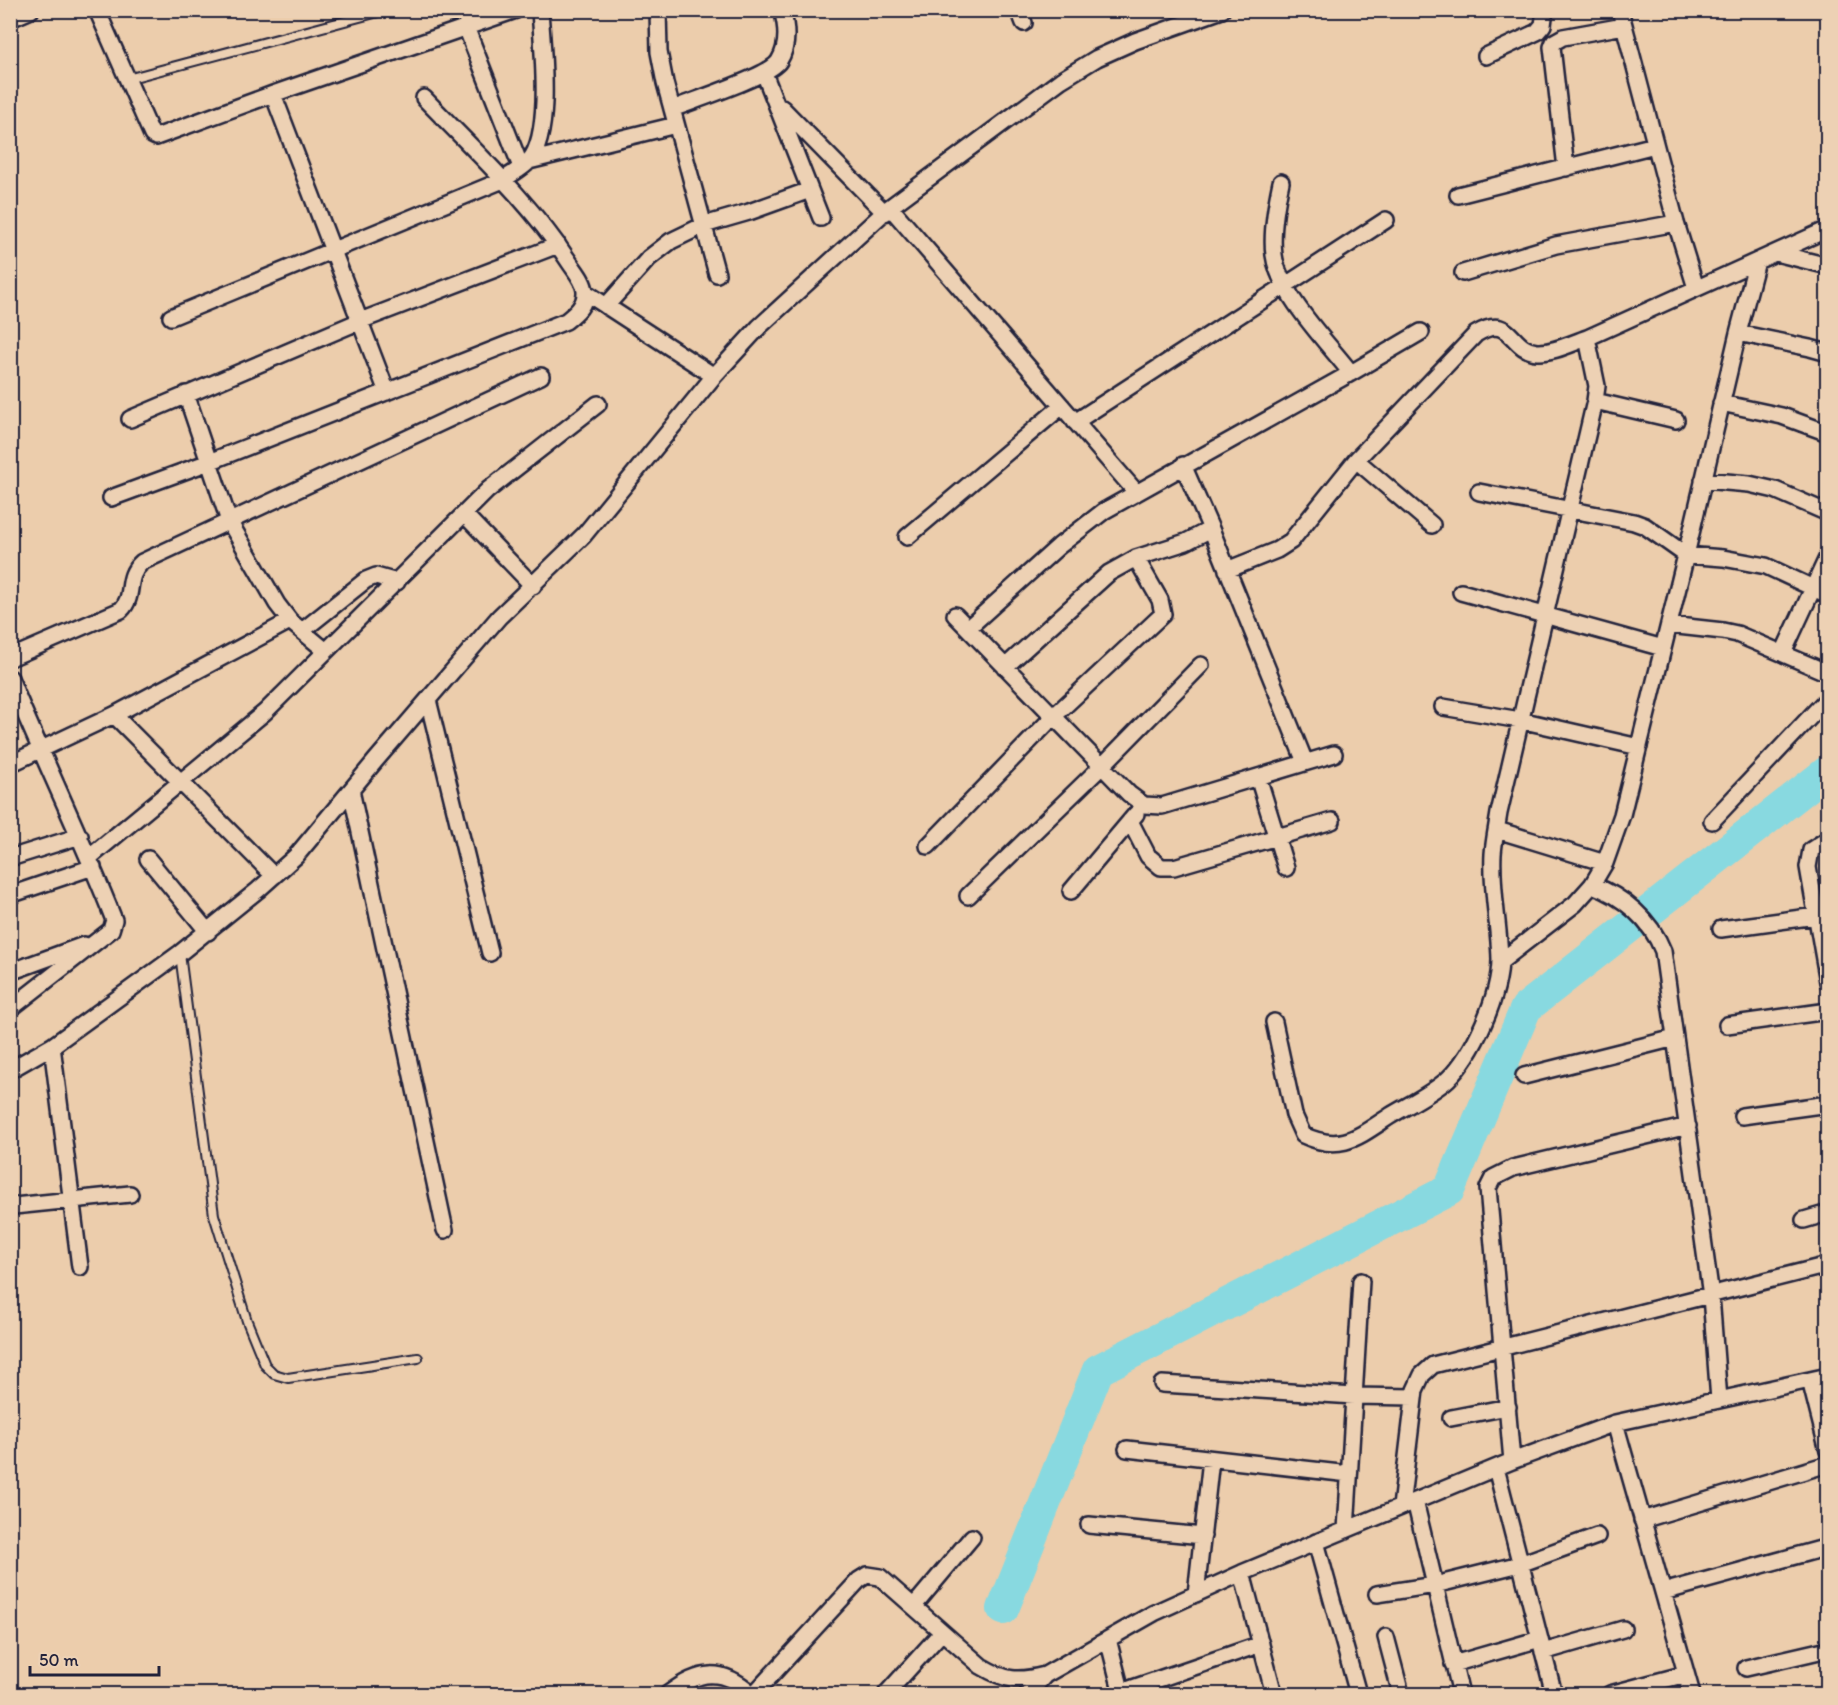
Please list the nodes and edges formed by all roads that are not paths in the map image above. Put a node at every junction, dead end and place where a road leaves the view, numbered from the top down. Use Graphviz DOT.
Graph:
graph roads {
  1 [pos="31,10"];
  2 [pos="97,10"];
  3 [pos="386,10"];
  4 [pos="459,10"];
  5 [pos="516,10"];
  6 [pos="540,10"];
  7 [pos="658,10"];
  8 [pos="782,10"];
  9 [pos="1221,10"];
  10 [pos="1545,10"];
  11 [pos="1620,10"];
  12 [pos="10,19"];
  13 [pos="1624,26"];
  14 [pos="466,27"];
  15 [pos="1486,56"];
  16 [pos="764,73"];
  17 [pos="127,79"];
  18 [pos="273,94"];
  19 [pos="424,98"];
  20 [pos="776,102"];
  21 [pos="672,110"];
  22 [pos="676,125"];
  23 [pos="1656,145"];
  24 [pos="525,164"];
  25 [pos="1566,168"];
  26 [pos="503,180"];
  27 [pos="1281,182"];
  28 [pos="810,190"];
  29 [pos="1458,195"];
  30 [pos="887,210"];
  31 [pos="820,218"];
  32 [pos="1386,220"];
  33 [pos="1676,222"];
  34 [pos="704,225"];
  35 [pos="1827,229"];
  36 [pos="558,245"];
  37 [pos="333,250"];
  38 [pos="1776,253"];
  39 [pos="1757,261"];
  40 [pos="1827,266"];
  41 [pos="1463,273"];
  42 [pos="717,274"];
  43 [pos="1285,286"];
  44 [pos="1696,288"];
  45 [pos="585,292"];
  46 [pos="606,306"];
  47 [pos="171,317"];
  48 [pos="360,321"];
  49 [pos="1421,332"];
  50 [pos="1738,333"];
  51 [pos="1587,338"];
  52 [pos="1827,353"];
  53 [pos="1352,374"];
  54 [pos="541,376"];
  55 [pos="714,376"];
  56 [pos="387,392"];
  57 [pos="186,394"];
  58 [pos="1595,401"];
  59 [pos="1721,403"];
  60 [pos="597,404"];
  61 [pos="1062,406"];
  62 [pos="130,419"];
  63 [pos="1676,420"];
  64 [pos="1075,422"];
  65 [pos="1827,433"];
  66 [pos="1356,460"];
  67 [pos="209,462"];
  68 [pos="1183,465"];
  69 [pos="1704,480"];
  70 [pos="1136,492"];
  71 [pos="1479,492"];
  72 [pos="111,498"];
  73 [pos="1570,508"];
  74 [pos="1827,513"];
  75 [pos="464,514"];
  76 [pos="229,521"];
  77 [pos="1432,525"];
  78 [pos="1211,529"];
  79 [pos="907,537"];
  80 [pos="1686,555"];
  81 [pos="1827,556"];
  82 [pos="1136,558"];
  83 [pos="1227,570"];
  84 [pos="397,582"];
  85 [pos="533,586"];
  86 [pos="1813,588"];
  87 [pos="1461,592"];
  88 [pos="1827,596"];
  89 [pos="955,615"];
  90 [pos="1545,616"];
  91 [pos="290,621"];
  92 [pos="1669,625"];
  93 [pos="968,628"];
  94 [pos="302,631"];
  95 [pos="1663,648"];
  96 [pos="326,651"];
  97 [pos="1783,653"];
  98 [pos="10,658"];
  99 [pos="1201,665"];
  100 [pos="1005,667"];
  101 [pos="1827,673"];
  102 [pos="10,678"];
  103 [pos="1827,698"];
  104 [pos="428,700"];
  105 [pos="1443,706"];
  106 [pos="114,715"];
  107 [pos="1053,717"];
  108 [pos="1520,720"];
  109 [pos="1639,747"];
  110 [pos="39,750"];
  111 [pos="1334,754"];
  112 [pos="1305,762"];
  113 [pos="10,764"];
  114 [pos="1102,766"];
  115 [pos="1258,777"];
  116 [pos="182,783"];
  117 [pos="351,790"];
  118 [pos="1144,805"];
  119 [pos="1332,821"];
  120 [pos="1712,821"];
  121 [pos="1130,822"];
  122 [pos="1497,830"];
  123 [pos="80,836"];
  124 [pos="1277,837"];
  125 [pos="1827,839"];
  126 [pos="928,846"];
  127 [pos="10,858"];
  128 [pos="148,860"];
  129 [pos="92,862"];
  130 [pos="1605,863"];
  131 [pos="1286,868"];
  132 [pos="274,876"];
  133 [pos="1592,885"];
  134 [pos="1071,891"];
  135 [pos="10,895"];
  136 [pos="968,896"];
  137 [pos="1816,916"];
  138 [pos="1721,929"];
  139 [pos="208,932"];
  140 [pos="98,939"];
  141 [pos="180,953"];
  142 [pos="490,953"];
  143 [pos="1500,962"];
  144 [pos="10,972"];
  145 [pos="1827,982"];
  146 [pos="10,1009"];
  147 [pos="1827,1011"];
  148 [pos="1275,1022"];
  149 [pos="1727,1025"];
  150 [pos="1675,1038"];
  151 [pos="52,1046"];
  152 [pos="10,1070"];
  153 [pos="1524,1076"];
  154 [pos="1827,1104"];
  155 [pos="1742,1116"];
  156 [pos="1688,1126"];
  157 [pos="130,1194"];
  158 [pos="71,1199"];
  159 [pos="14,1206"];
  160 [pos="1827,1213"];
  161 [pos="1804,1220"];
  162 [pos="445,1230"];
  163 [pos="1827,1265"];
  164 [pos="80,1267"];
  165 [pos="1361,1281"];
  166 [pos="1711,1296"];
  167 [pos="1503,1346"];
  168 [pos="418,1358"];
  169 [pos="1827,1376"];
  170 [pos="1810,1380"];
  171 [pos="1162,1384"];
  172 [pos="1354,1396"];
  173 [pos="1414,1397"];
  174 [pos="1719,1400"];
  175 [pos="1508,1407"];
  176 [pos="1451,1418"];
  177 [pos="1615,1423"];
  178 [pos="1126,1449"];
  179 [pos="1827,1451"];
  180 [pos="1211,1459"];
  181 [pos="1512,1461"];
  182 [pos="1827,1464"];
  183 [pos="1496,1468"];
  184 [pos="1349,1474"];
  185 [pos="1408,1504"];
  186 [pos="1642,1520"];
  187 [pos="1089,1525"];
  188 [pos="1346,1530"];
  189 [pos="1203,1536"];
  190 [pos="1597,1536"];
  191 [pos="972,1537"];
  192 [pos="1316,1542"];
  193 [pos="1827,1547"];
  194 [pos="1520,1564"];
  195 [pos="1242,1573"];
  196 [pos="1435,1585"];
  197 [pos="1663,1592"];
  198 [pos="1196,1593"];
  199 [pos="1377,1594"];
  200 [pos="914,1606"];
  201 [pos="1623,1629"];
  202 [pos="942,1632"];
  203 [pos="1386,1637"];
  204 [pos="1108,1639"];
  205 [pos="1261,1644"];
  206 [pos="1541,1646"];
  207 [pos="1827,1649"];
  208 [pos="1453,1664"];
  209 [pos="1746,1668"];
  210 [pos="1686,1674"];
  211 [pos="1025,1688"];
  212 [pos="1122,1693"];
  213 [pos="668,1695"];
  214 [pos="753,1695"];
  215 [pos="886,1695"];
  216 [pos="1274,1695"];
  217 [pos="1358,1695"];
  218 [pos="1401,1695"];
  219 [pos="1461,1695"];
  220 [pos="1554,1695"];
  221 [pos="1610,1695"];
  222 [pos="1692,1695"];
  1 -- 12 [label="street"];
  2 -- 17 [label="street"];
  3 -- 17 [label="lane"];
  4 -- 14 [label="lane"];
  5 -- 14 [label="street"];
  6 -- 24 [label="street"];
  7 -- 21 [label="street"];
  8 -- 16 [label="street"];
  9 -- 30 [label="street"];
  10 -- 15 [label="street"];
  11 -- 13 [label="street"];
  13 -- 23 [label="street"];
  13 -- 25 [label="street"];
  14 -- 18 [label="street"];
  14 -- 24 [label="street"];
  16 -- 20 [label="street"];
  16 -- 21 [label="street"];
  17 -- 18 [label="street"];
  18 -- 37 [label="street"];
  19 -- 26 [label="street"];
  20 -- 28 [label="street"];
  20 -- 30 [label="street"];
  21 -- 22 [label="street"];
  22 -- 24 [label="street"];
  22 -- 34 [label="street"];
  23 -- 25 [label="street"];
  23 -- 33 [label="street"];
  24 -- 26 [label="street"];
  25 -- 29 [label="street"];
  26 -- 36 [label="street"];
  26 -- 37 [label="street"];
  27 -- 43 [label="street"];
  28 -- 31 [label="street"];
  28 -- 34 [label="street"];
  30 -- 55 [label="street"];
  30 -- 61 [label="street"];
  32 -- 43 [label="street"];
  33 -- 41 [label="street"];
  33 -- 44 [label="street"];
  34 -- 42 [label="street"];
  34 -- 46 [label="street"];
  35 -- 38 [label="street"];
  36 -- 45 [label="street"];
  36 -- 48 [label="street"];
  37 -- 47 [label="street"];
  37 -- 48 [label="street"];
  38 -- 39 [label="street"];
  38 -- 40 [label="street"];
  39 -- 44 [label="street"];
  39 -- 50 [label="street"];
  43 -- 53 [label="street"];
  43 -- 64 [label="street"];
  44 -- 51 [label="street"];
  45 -- 46 [label="street"];
  45 -- 56 [label="street"];
  46 -- 55 [label="street"];
  48 -- 56 [label="street"];
  48 -- 57 [label="street"];
  49 -- 53 [label="street"];
  50 -- 52 [label="street"];
  50 -- 59 [label="street"];
  51 -- 58 [label="street"];
  51 -- 66 [label="street"];
  53 -- 68 [label="street"];
  54 -- 76 [label="street"];
  55 -- 85 [label="street"];
  56 -- 67 [label="street"];
  57 -- 62 [label="street"];
  57 -- 67 [label="street"];
  58 -- 63 [label="street"];
  58 -- 73 [label="street"];
  59 -- 65 [label="street"];
  59 -- 69 [label="street"];
  60 -- 75 [label="street"];
  61 -- 64 [label="street"];
  61 -- 79 [label="street"];
  64 -- 70 [label="street"];
  66 -- 77 [label="street"];
  66 -- 83 [label="street"];
  67 -- 72 [label="street"];
  67 -- 76 [label="street"];
  68 -- 70 [label="street"];
  68 -- 78 [label="street"];
  69 -- 74 [label="street"];
  69 -- 80 [label="street"];
  70 -- 93 [label="street"];
  71 -- 73 [label="street"];
  73 -- 80 [label="street"];
  73 -- 90 [label="street"];
  75 -- 84 [label="street"];
  75 -- 85 [label="street"];
  76 -- 91 [label="street"];
  76 -- 98 [label="street"];
  78 -- 82 [label="street"];
  78 -- 83 [label="street"];
  80 -- 86 [label="street"];
  80 -- 92 [label="street"];
  81 -- 86 [label="street"];
  82 -- 100 [label="street"];
  82 -- 107 [label="street"];
  83 -- 112 [label="street"];
  84 -- 94 [label="street"];
  84 -- 96 [label="street"];
  85 -- 104 [label="street"];
  86 -- 88 [label="street"];
  86 -- 97 [label="street"];
  87 -- 90 [label="street"];
  89 -- 93 [label="street"];
  90 -- 95 [label="street"];
  90 -- 108 [label="street"];
  91 -- 94 [label="street"];
  91 -- 106 [label="street"];
  92 -- 95 [label="street"];
  92 -- 97 [label="street"];
  93 -- 100 [label="street"];
  94 -- 96 [label="street"];
  95 -- 109 [label="street"];
  96 -- 116 [label="street"];
  97 -- 101 [label="street"];
  99 -- 114 [label="street"];
  100 -- 107 [label="street"];
  102 -- 110 [label="street"];
  103 -- 120 [label="street"];
  104 -- 117 [label="street"];
  104 -- 142 [label="street"];
  105 -- 108 [label="street"];
  106 -- 110 [label="street"];
  106 -- 116 [label="street"];
  107 -- 114 [label="street"];
  107 -- 126 [label="street"];
  108 -- 109 [label="street"];
  108 -- 122 [label="street"];
  109 -- 130 [label="street"];
  110 -- 113 [label="street"];
  110 -- 123 [label="street"];
  111 -- 112 [label="street"];
  112 -- 115 [label="street"];
  114 -- 118 [label="street"];
  114 -- 136 [label="street"];
  115 -- 118 [label="street"];
  115 -- 124 [label="street"];
  116 -- 129 [label="street"];
  116 -- 132 [label="street"];
  117 -- 132 [label="street"];
  117 -- 162 [label="street"];
  118 -- 121 [label="street"];
  119 -- 124 [label="street"];
  121 -- 124 [label="street"];
  121 -- 134 [label="street"];
  122 -- 130 [label="street"];
  122 -- 143 [label="street"];
  123 -- 127 [label="street"];
  123 -- 129 [label="street"];
  124 -- 131 [label="street"];
  125 -- 137 [label="street"];
  128 -- 139 [label="street"];
  129 -- 135 [label="street"];
  129 -- 140 [label="street"];
  130 -- 133 [label="street"];
  132 -- 139 [label="street"];
  133 -- 143 [label="street"];
  133 -- 150 [label="street"];
  137 -- 138 [label="street"];
  137 -- 145 [label="street"];
  139 -- 141 [label="street"];
  140 -- 144 [label="street"];
  140 -- 146 [label="street"];
  141 -- 151 [label="street"];
  141 -- 168 [label="lane"];
  143 -- 148 [label="street"];
  147 -- 149 [label="street"];
  150 -- 153 [label="street"];
  150 -- 156 [label="street"];
  151 -- 152 [label="street"];
  151 -- 158 [label="street"];
  154 -- 155 [label="street"];
  156 -- 166 [label="street"];
  156 -- 167 [label="street"];
  157 -- 158 [label="street"];
  158 -- 159 [label="street"];
  158 -- 164 [label="street"];
  160 -- 161 [label="street"];
  163 -- 166 [label="street"];
  165 -- 172 [label="street"];
  166 -- 167 [label="street"];
  166 -- 174 [label="street"];
  167 -- 173 [label="street"];
  167 -- 175 [label="street"];
  169 -- 170 [label="street"];
  170 -- 174 [label="street"];
  170 -- 179 [label="street"];
  171 -- 172 [label="street"];
  172 -- 173 [label="street"];
  172 -- 184 [label="street"];
  173 -- 185 [label="street"];
  174 -- 177 [label="street"];
  175 -- 176 [label="street"];
  175 -- 181 [label="street"];
  177 -- 181 [label="street"];
  177 -- 186 [label="street"];
  178 -- 180 [label="street"];
  180 -- 184 [label="street"];
  180 -- 189 [label="street"];
  181 -- 183 [label="street"];
  182 -- 186 [label="street"];
  183 -- 185 [label="street"];
  183 -- 194 [label="street"];
  184 -- 188 [label="street"];
  185 -- 188 [label="street"];
  185 -- 196 [label="street"];
  186 -- 197 [label="street"];
  187 -- 189 [label="street"];
  188 -- 192 [label="street"];
  189 -- 198 [label="street"];
  190 -- 194 [label="street"];
  191 -- 200 [label="street"];
  192 -- 195 [label="street"];
  192 -- 217 [label="street"];
  193 -- 197 [label="street"];
  194 -- 196 [label="street"];
  194 -- 206 [label="street"];
  195 -- 198 [label="street"];
  195 -- 205 [label="street"];
  196 -- 199 [label="street"];
  196 -- 208 [label="street"];
  197 -- 210 [label="street"];
  198 -- 204 [label="street"];
  200 -- 202 [label="street"];
  200 -- 214 [label="street"];
  201 -- 206 [label="street"];
  202 -- 211 [label="street"];
  202 -- 215 [label="street"];
  203 -- 218 [label="street"];
  204 -- 211 [label="street"];
  204 -- 212 [label="street"];
  205 -- 212 [label="street"];
  205 -- 216 [label="street"];
  206 -- 208 [label="street"];
  206 -- 220 [label="street"];
  207 -- 209 [label="street"];
  208 -- 219 [label="street"];
  210 -- 221 [label="street"];
  210 -- 222 [label="street"];
  213 -- 214 [label="street"];
}
